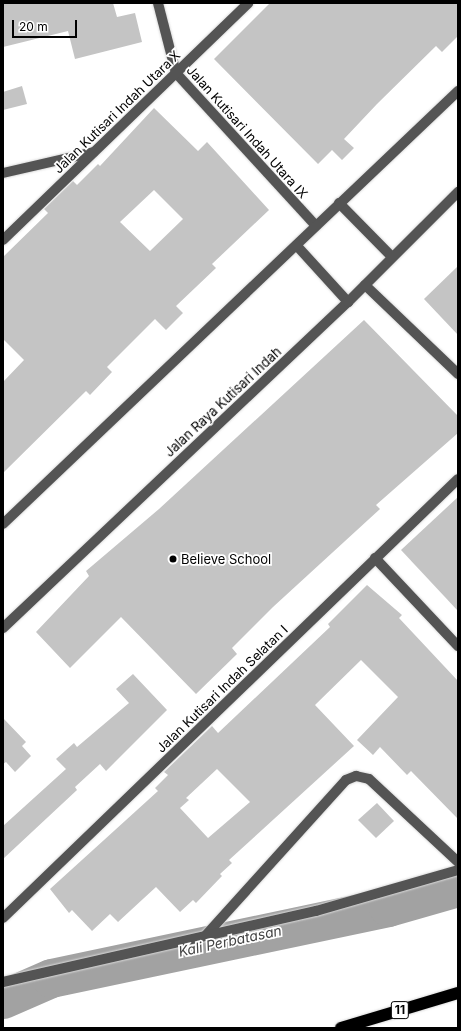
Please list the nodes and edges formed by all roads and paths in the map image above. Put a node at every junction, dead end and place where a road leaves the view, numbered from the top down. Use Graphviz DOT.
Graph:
graph roads {
  1 [pos="158,3"];
  2 [pos="248,3"];
  3 [pos="176,73"];
  4 [pos="458,91"];
  5 [pos="94,152"];
  6 [pos="3,173"];
  7 [pos="458,192"];
  8 [pos="339,203"];
  9 [pos="316,226"];
  10 [pos="3,240"];
  11 [pos="297,246"];
  12 [pos="391,256"];
  13 [pos="365,285"];
  14 [pos="348,302"];
  15 [pos="458,374"];
  16 [pos="458,479"];
  17 [pos="3,524"];
  18 [pos="375,558"];
  19 [pos="3,628"];
  20 [pos="458,646"];
  21 [pos="458,862"];
  22 [pos="458,870"];
  23 [pos="3,918"];
  24 [pos="206,935"];
  25 [pos="3,982"];
  26 [pos="458,993"];
  27 [pos="341,1028"];
  1 -- 3 [label="street, Jalan Kutisari Indah Utara IX"];
  2 -- 3 [label="street, Jalan Kutisari Indah Utara X"];
  3 -- 5 [label="street, Jalan Kutisari Indah Utara X"];
  3 -- 9 [label="street, Jalan Kutisari Indah Utara IX"];
  4 -- 8 [label="street"];
  5 -- 6 [label="street"];
  5 -- 10 [label="street, Jalan Kutisari Indah Utara X"];
  7 -- 12 [label="street, Jalan Raya Kutisari Indah"];
  8 -- 9 [label="street"];
  8 -- 12 [label="street"];
  9 -- 11 [label="street"];
  11 -- 14 [label="street"];
  11 -- 17 [label="street"];
  12 -- 13 [label="street, Jalan Raya Kutisari Indah"];
  13 -- 14 [label="street, Jalan Raya Kutisari Indah"];
  13 -- 15 [label="street"];
  14 -- 19 [label="street, Jalan Raya Kutisari Indah"];
  16 -- 18 [label="street, Jalan Kutisari Indah Selatan I"];
  18 -- 20 [label="street"];
  18 -- 23 [label="street, Jalan Kutisari Indah Selatan I"];
  21 -- 24 [label="street"];
  22 -- 24 [label="street"];
  24 -- 25 [label="street"];
  26 -- 27 [label="highway, 11"];
}
